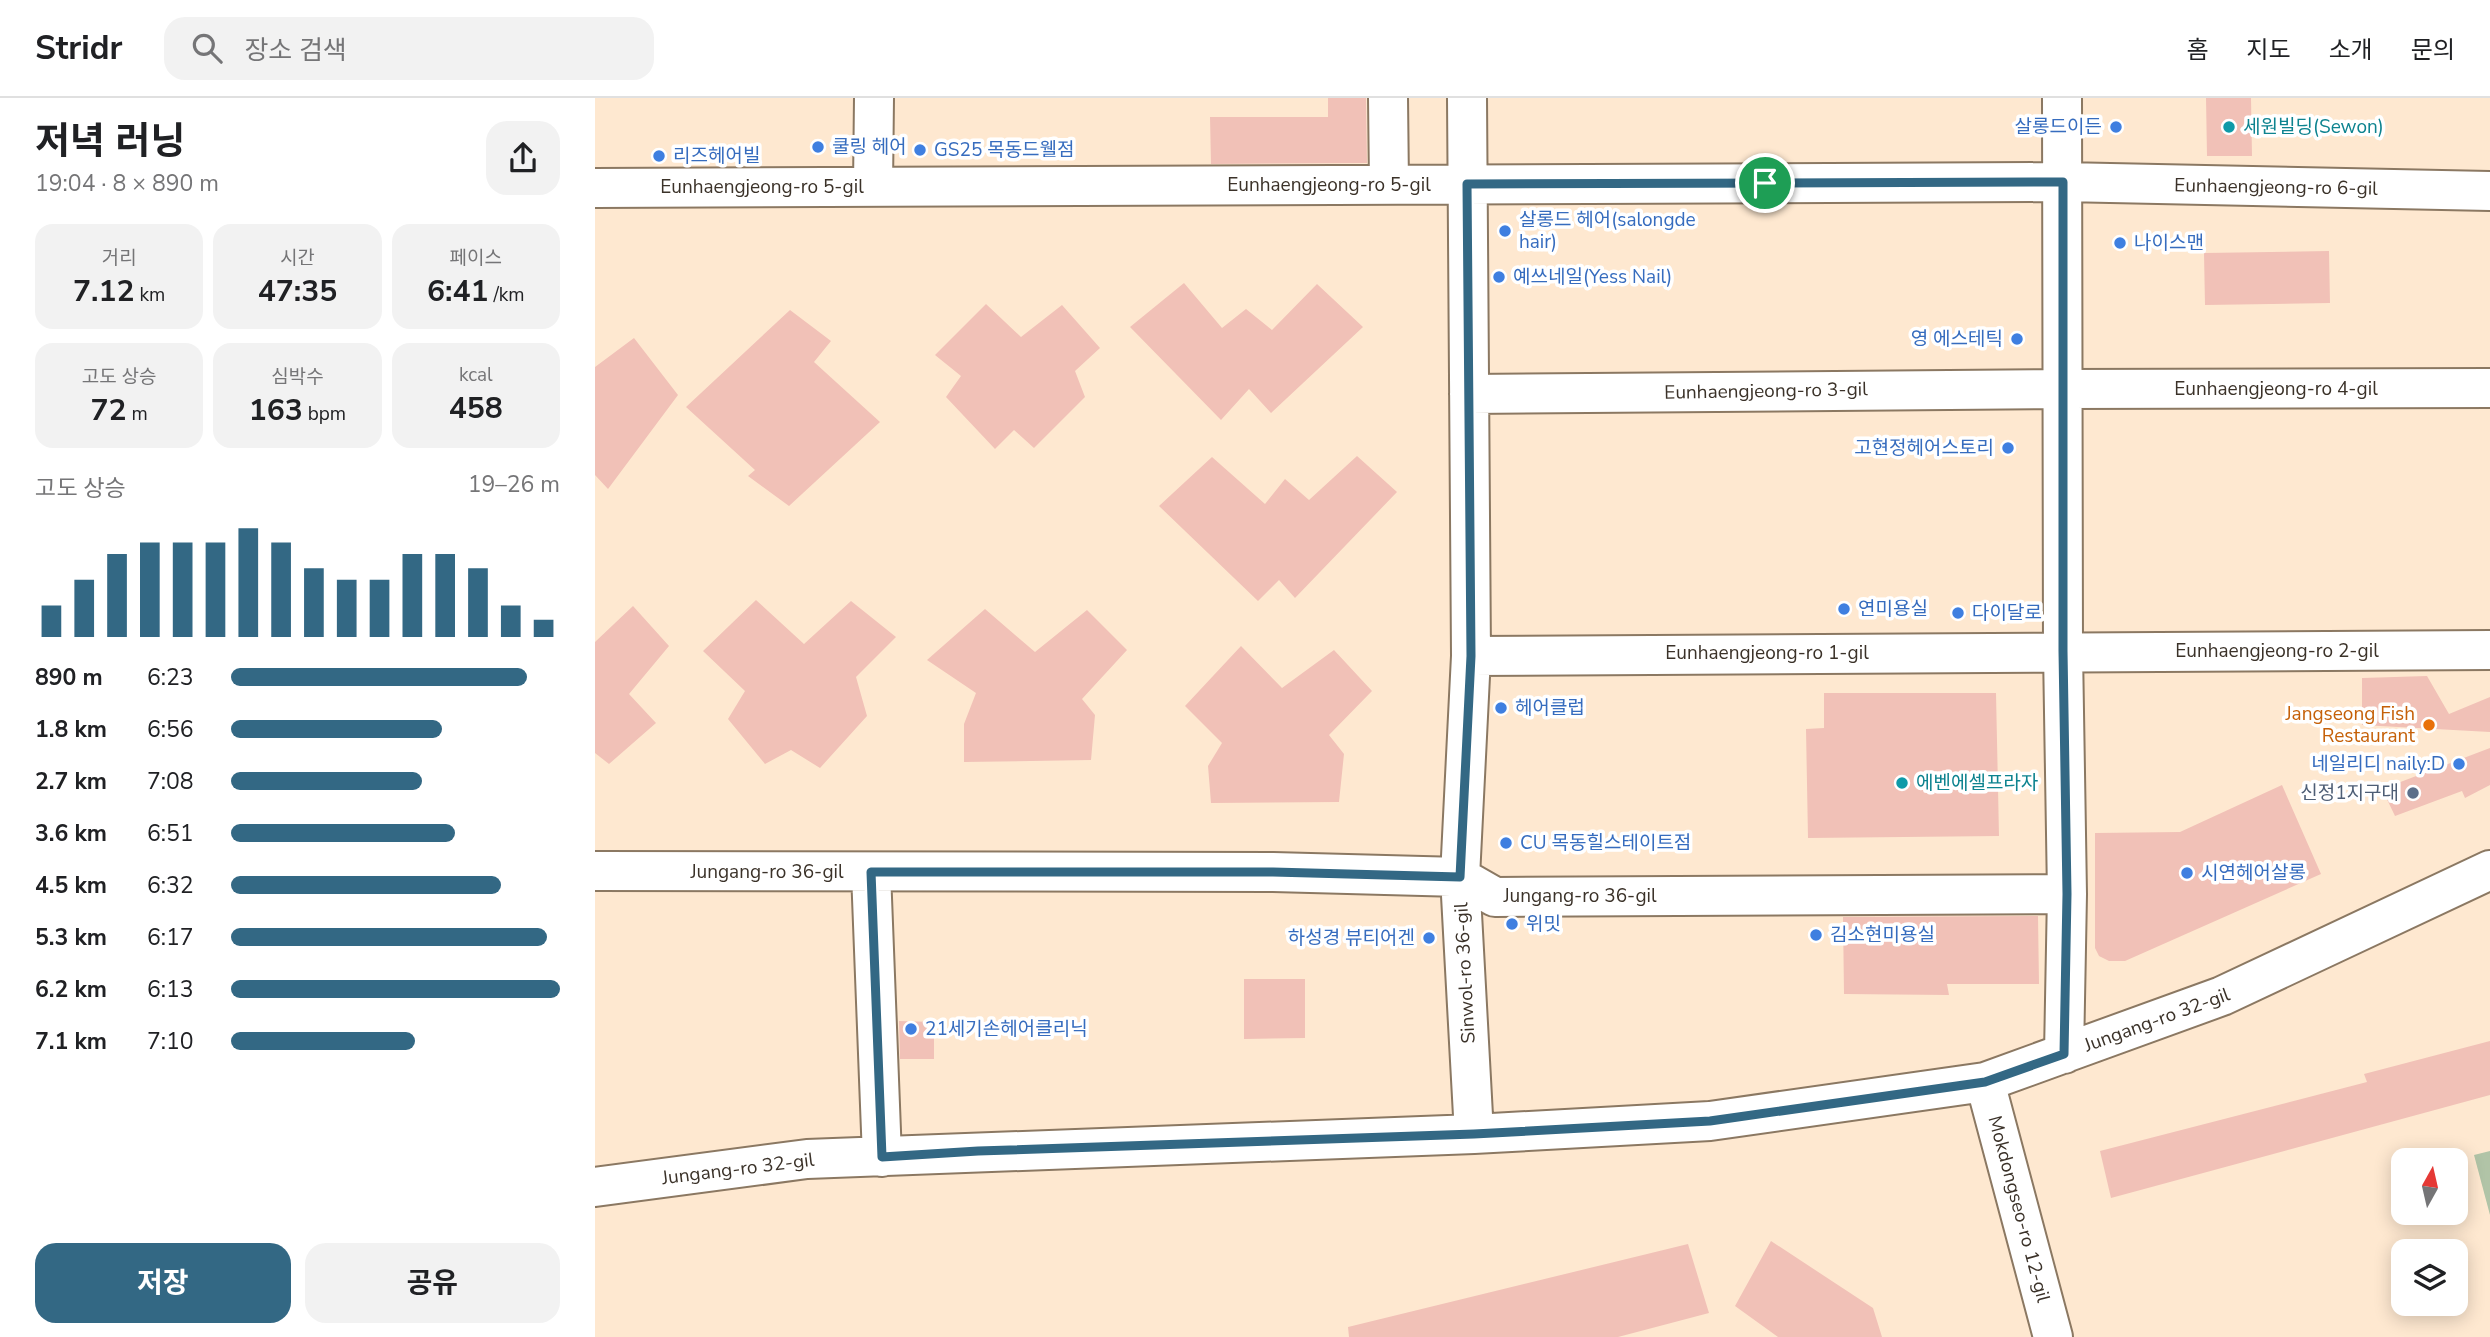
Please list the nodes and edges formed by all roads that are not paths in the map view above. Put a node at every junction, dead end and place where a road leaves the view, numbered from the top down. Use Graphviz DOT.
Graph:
graph roads {
  1 [pos="874,98"];
  2 [pos="1388,98"];
  3 [pos="1467,98"];
  4 [pos="2062,98"];
  5 [pos="2063,182"];
  6 [pos="1389,184"];
  7 [pos="1467,184"];
  8 [pos="873,186"];
  9 [pos="595,188"];
  10 [pos="2490,191"];
  11 [pos="2063,388"];
  12 [pos="2490,388"];
  13 [pos="1469,394"];
  14 [pos="2490,650"];
  15 [pos="2063,651"];
  16 [pos="1471,656"];
  17 [pos="2490,870"];
  18 [pos="595,872"];
  19 [pos="871,872"];
  20 [pos="1460,877"];
  21 [pos="2067,894"];
  22 [pos="2064,1054"];
  23 [pos="1985,1082"];
  24 [pos="1474,1134"];
  25 [pos="882,1157"];
  26 [pos="595,1187"];
  27 [pos="2053,1337"];
  1 -- 8 [label="street"];
  2 -- 6 [label="street"];
  3 -- 7 [label="street, Sinwol-ro 36-gil"];
  4 -- 5 [label="street"];
  5 -- 7 [label="street, Eunhaengjeong-ro 5-gil"];
  5 -- 10 [label="street, Eunhaengjeong-ro 6-gil"];
  5 -- 11 [label="street"];
  6 -- 7 [label="street, Eunhaengjeong-ro 5-gil"];
  6 -- 8 [label="street, Eunhaengjeong-ro 5-gil"];
  7 -- 13 [label="street, Sinwol-ro 36-gil"];
  8 -- 9 [label="street, Eunhaengjeong-ro 5-gil"];
  11 -- 12 [label="street, Eunhaengjeong-ro 4-gil"];
  11 -- 13 [label="street, Eunhaengjeong-ro 3-gil"];
  11 -- 15 [label="street"];
  13 -- 16 [label="street, Sinwol-ro 36-gil"];
  14 -- 15 [label="street, Eunhaengjeong-ro 2-gil"];
  15 -- 16 [label="street, Eunhaengjeong-ro 1-gil"];
  15 -- 21 [label="street"];
  16 -- 20 [label="street, Sinwol-ro 36-gil"];
  17 -- 22 [label="street, Jungang-ro 32-gil"];
  18 -- 19 [label="street, Jungang-ro 36-gil"];
  19 -- 20 [label="street, Jungang-ro 36-gil"];
  19 -- 25 [label="street"];
  20 -- 21 [label="street, Jungang-ro 36-gil"];
  20 -- 24 [label="street, Sinwol-ro 36-gil"];
  21 -- 22 [label="street"];
  22 -- 23 [label="street, Jungang-ro 32-gil"];
  23 -- 24 [label="street, Jungang-ro 32-gil"];
  23 -- 27 [label="street, Mokdongseo-ro 12-gil"];
  24 -- 25 [label="street, Jungang-ro 32-gil"];
  25 -- 26 [label="street, Jungang-ro 32-gil"];
}
